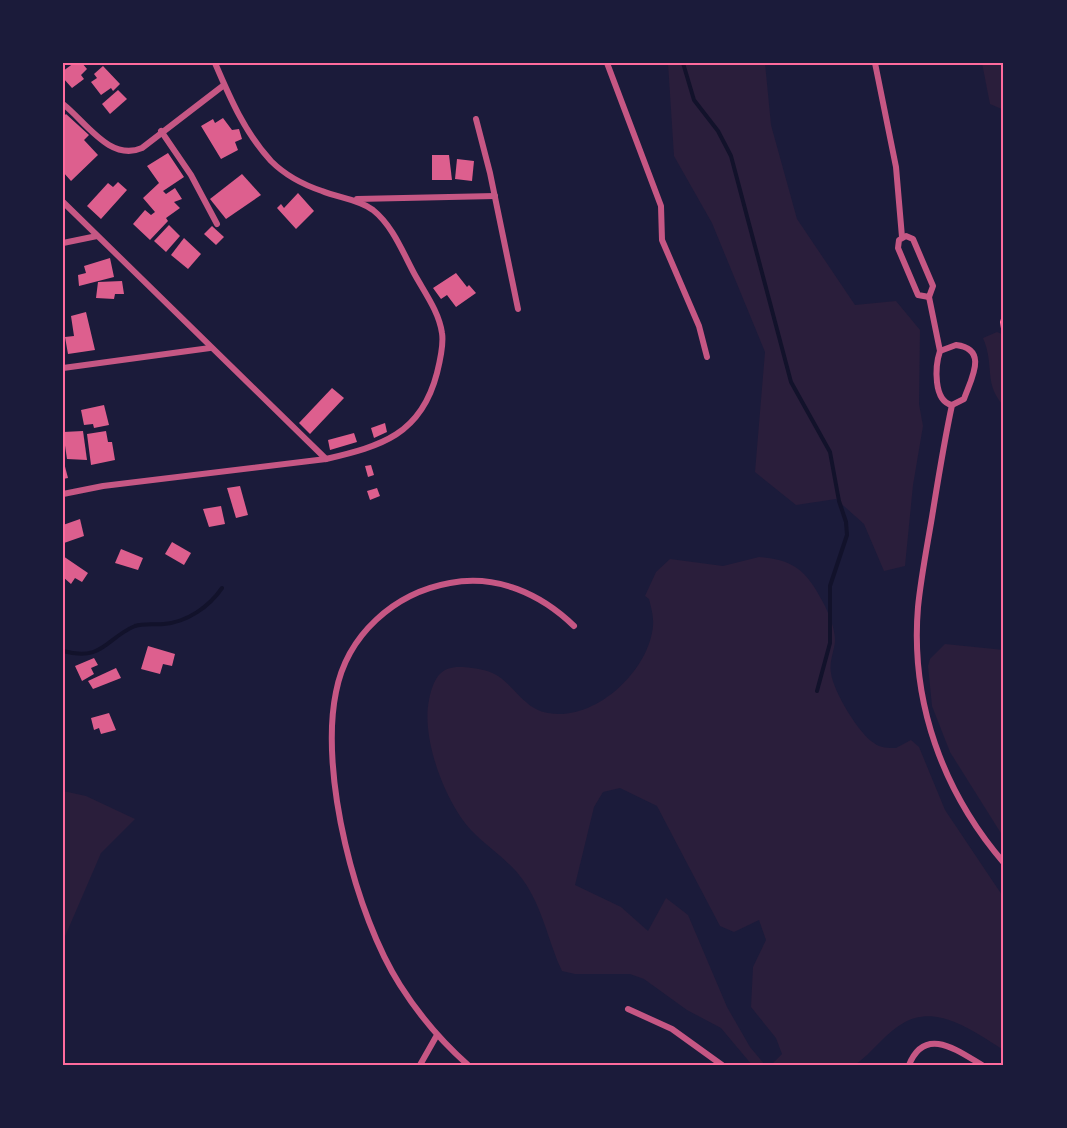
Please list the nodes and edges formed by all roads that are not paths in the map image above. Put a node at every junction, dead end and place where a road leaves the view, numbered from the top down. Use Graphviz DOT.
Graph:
graph roads {
  1 [pos="214,63"];
  2 [pos="607,63"];
  3 [pos="875,63"];
  4 [pos="224,85"];
  5 [pos="63,104"];
  6 [pos="476,119"];
  7 [pos="161,131"];
  8 [pos="495,196"];
  9 [pos="351,200"];
  10 [pos="63,202"];
  11 [pos="217,224"];
  12 [pos="97,236"];
  13 [pos="902,237"];
  14 [pos="63,243"];
  15 [pos="929,297"];
  16 [pos="518,309"];
  17 [pos="210,348"];
  18 [pos="940,351"];
  19 [pos="707,357"];
  20 [pos="63,368"];
  21 [pos="952,405"];
  22 [pos="326,459"];
  23 [pos="63,494"];
  24 [pos="574,626"];
  25 [pos="1004,863"];
  26 [pos="628,1009"];
  27 [pos="437,1035"];
  28 [pos="420,1065"];
  29 [pos="468,1065"];
  30 [pos="722,1065"];
  31 [pos="909,1065"];
  32 [pos="982,1065"];
  1 -- 4 [label="street"];
  2 -- 19 [label="street"];
  3 -- 13 [label="street"];
  4 -- 7 [label="street"];
  4 -- 9 [label="street"];
  5 -- 7 [label="street"];
  6 -- 8 [label="street"];
  7 -- 11 [label="street"];
  8 -- 9 [label="street"];
  8 -- 16 [label="street"];
  9 -- 22 [label="street"];
  10 -- 12 [label="street"];
  12 -- 14 [label="street"];
  12 -- 17 [label="street"];
  13 -- 15 [label="street"];
  13 -- 15 [label="street"];
  15 -- 18 [label="street"];
  17 -- 20 [label="street"];
  17 -- 22 [label="street"];
  18 -- 21 [label="street"];
  18 -- 21 [label="street"];
  21 -- 25 [label="street"];
  22 -- 23 [label="street"];
  24 -- 27 [label="street"];
  26 -- 30 [label="street"];
  27 -- 28 [label="street"];
  27 -- 29 [label="street"];
  31 -- 32 [label="street"];
}
